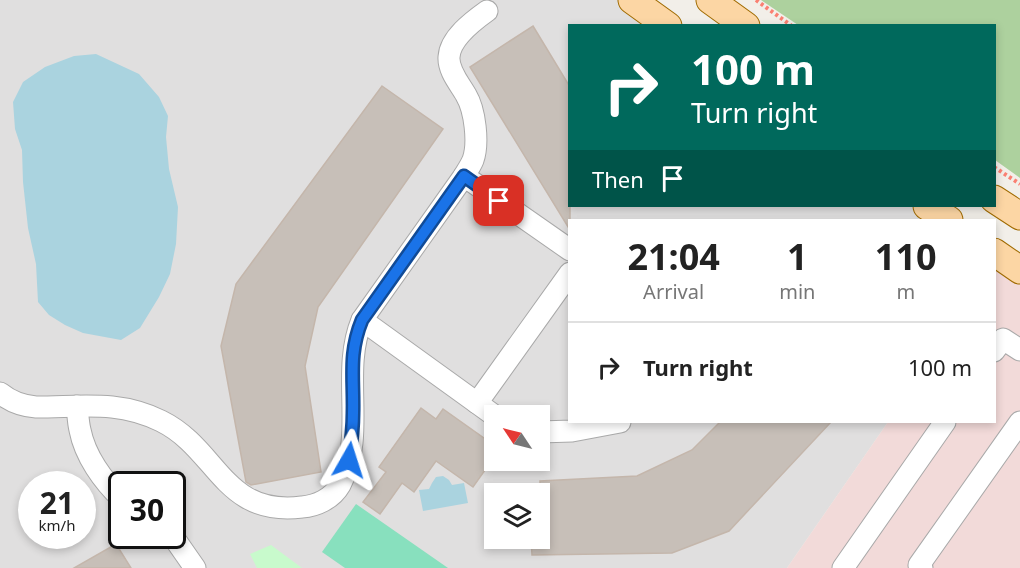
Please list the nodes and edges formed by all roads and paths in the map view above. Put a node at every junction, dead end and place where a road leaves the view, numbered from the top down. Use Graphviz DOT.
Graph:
graph roads {
  1 [pos="632,0"];
  2 [pos="710,0"];
  3 [pos="756,0"];
  4 [pos="487,11"];
  5 [pos="665,24"];
  6 [pos="743,24"];
  7 [pos="789,24"];
  8 [pos="996,168"];
  9 [pos="464,176"];
  10 [pos="1020,184"];
  11 [pos="996,200"];
  12 [pos="929,207"];
  13 [pos="1020,216"];
  14 [pos="947,219"];
  15 [pos="568,249"];
  16 [pos="996,253"];
  17 [pos="1020,270"];
  18 [pos="568,276"];
  19 [pos="362,320"];
  20 [pos="996,348"];
  21 [pos="1020,350"];
  22 [pos="0,393"];
  23 [pos="477,403"];
  24 [pos="77,406"];
  25 [pos="484,408"];
  26 [pos="1020,422"];
  27 [pos="615,423"];
  28 [pos="944,423"];
  29 [pos="550,432"];
  30 [pos="108,484"];
  31 [pos="182,549"];
  32 [pos="919,567"];
  33 [pos="195,568"];
  34 [pos="843,568"];
  1 -- 5 [label="main road"];
  2 -- 6 [label="main road"];
  3 -- 7 [label="path"];
  4 -- 9 [label="street"];
  8 -- 10 [label="path"];
  9 -- 15 [label="street"];
  9 -- 19 [label="street"];
  11 -- 13 [label="main road"];
  12 -- 14 [label="main road"];
  16 -- 17 [label="main road"];
  18 -- 23 [label="street"];
  19 -- 23 [label="street"];
  19 -- 24 [label="street"];
  20 -- 21 [label="street"];
  22 -- 24 [label="street"];
  23 -- 25 [label="street"];
  24 -- 30 [label="street"];
  26 -- 32 [label="street"];
  27 -- 29 [label="street"];
  28 -- 34 [label="street"];
  31 -- 33 [label="street"];
}
